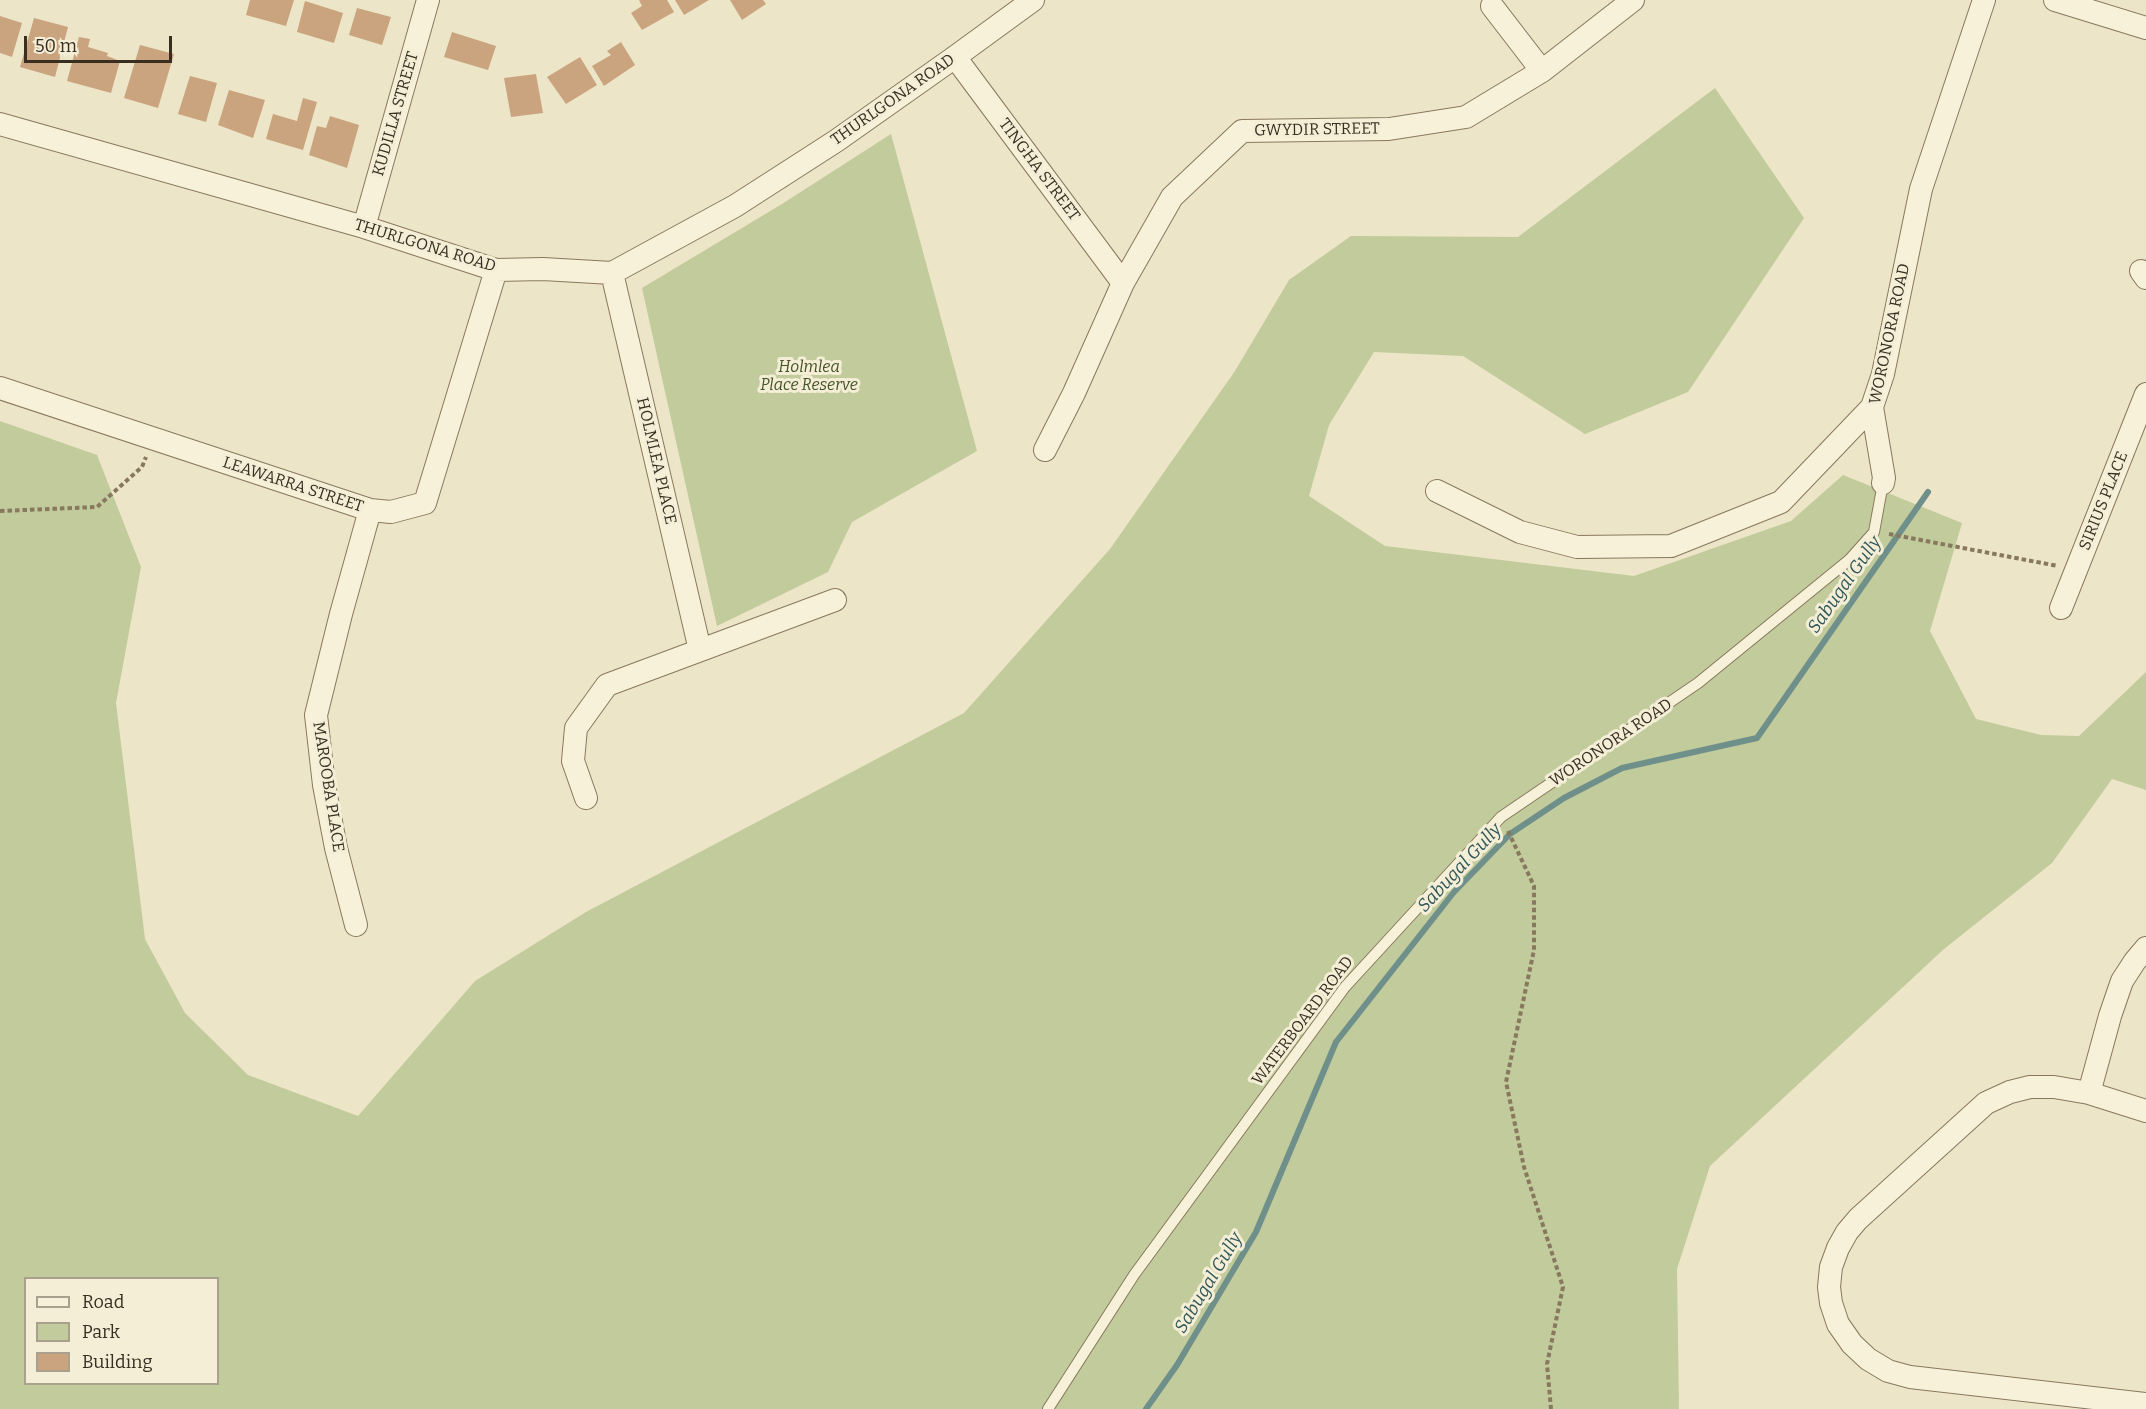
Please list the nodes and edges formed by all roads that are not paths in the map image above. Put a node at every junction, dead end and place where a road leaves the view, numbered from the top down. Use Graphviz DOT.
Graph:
graph roads {
  1 [pos="428,0"];
  2 [pos="1033,0"];
  3 [pos="1633,0"];
  4 [pos="1984,0"];
  5 [pos="2055,0"];
  6 [pos="1492,6"];
  7 [pos="2146,28"];
  8 [pos="956,57"];
  9 [pos="1542,71"];
  10 [pos="0,124"];
  11 [pos="364,227"];
  12 [pos="496,270"];
  13 [pos="612,273"];
  14 [pos="1123,283"];
  15 [pos="0,388"];
  16 [pos="2146,394"];
  17 [pos="1872,407"];
  18 [pos="1046,450"];
  19 [pos="1883,483"];
  20 [pos="1437,491"];
  21 [pos="370,510"];
  22 [pos="835,600"];
  23 [pos="2061,608"];
  24 [pos="700,650"];
  25 [pos="586,798"];
  26 [pos="1502,817"];
  27 [pos="356,925"];
  28 [pos="2146,948"];
  29 [pos="2089,1093"];
  30 [pos="2146,1111"];
  31 [pos="2146,1404"];
  32 [pos="1048,1409"];
  1 -- 11 [label="street, KUDILLA STREET"];
  2 -- 8 [label="street, THURLGONA ROAD"];
  3 -- 9 [label="street, GWYDIR STREET"];
  4 -- 17 [label="street, WORONORA ROAD"];
  5 -- 7 [label="street"];
  6 -- 9 [label="street"];
  8 -- 13 [label="street, THURLGONA ROAD"];
  8 -- 14 [label="street, TINGHA STREET"];
  9 -- 14 [label="street, GWYDIR STREET"];
  10 -- 11 [label="street, THURLGONA ROAD"];
  11 -- 12 [label="street, THURLGONA ROAD"];
  12 -- 13 [label="street, THURLGONA ROAD"];
  12 -- 21 [label="street, LEAWARRA STREET"];
  13 -- 24 [label="street, HOLMLEA PLACE"];
  14 -- 18 [label="street, GWYDIR STREET"];
  15 -- 21 [label="street, LEAWARRA STREET"];
  16 -- 23 [label="street, SIRIUS PLACE"];
  17 -- 19 [label="street, WORONORA ROAD"];
  17 -- 20 [label="street"];
  19 -- 26 [label="lane, WORONORA ROAD"];
  21 -- 27 [label="street, MAROOBA PLACE"];
  22 -- 24 [label="street"];
  24 -- 25 [label="street"];
  26 -- 32 [label="lane, WATERBOARD ROAD"];
  28 -- 29 [label="street"];
  29 -- 30 [label="street"];
  29 -- 31 [label="street"];
}
